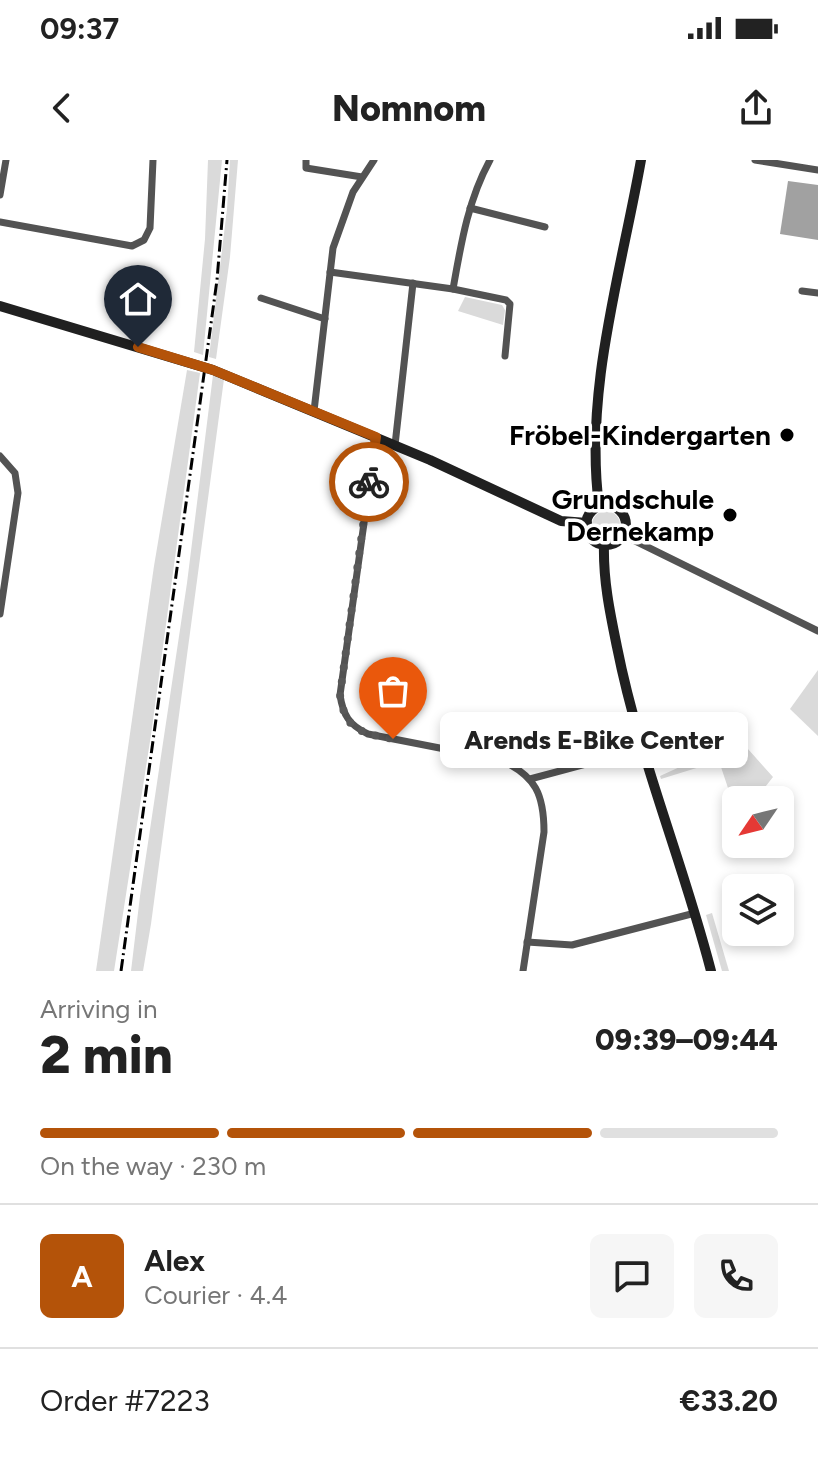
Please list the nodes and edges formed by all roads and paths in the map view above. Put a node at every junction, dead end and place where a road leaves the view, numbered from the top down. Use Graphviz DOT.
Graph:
graph roads {
  1 [pos="6,160"];
  2 [pos="153,160"];
  3 [pos="306,160"];
  4 [pos="374,160"];
  5 [pos="490,160"];
  6 [pos="641,160"];
  7 [pos="755,160"];
  8 [pos="818,170"];
  9 [pos="362,177"];
  10 [pos="0,195"];
  11 [pos="470,208"];
  12 [pos="0,222"];
  13 [pos="545,227"];
  14 [pos="330,272"];
  15 [pos="413,283"];
  16 [pos="453,289"];
  17 [pos="802,291"];
  18 [pos="818,293"];
  19 [pos="261,298"];
  20 [pos="0,306"];
  21 [pos="325,319"];
  22 [pos="505,356"];
  23 [pos="314,411"];
  24 [pos="376,437"];
  25 [pos="395,445"];
  26 [pos="0,456"];
  27 [pos="599,506"];
  28 [pos="587,523"];
  29 [pos="623,535"];
  30 [pos="604,544"];
  31 [pos="0,614"];
  32 [pos="818,631"];
  33 [pos="642,749"];
  34 [pos="530,779"];
  35 [pos="695,913"];
  36 [pos="527,942"];
  37 [pos="523,971"];
  38 [pos="711,971"];
  1 -- 10 [label="street"];
  2 -- 12 [label="street"];
  3 -- 9 [label="street"];
  4 -- 9 [label="street"];
  5 -- 11 [label="street"];
  6 -- 27 [label="street"];
  7 -- 8 [label="street"];
  9 -- 14 [label="street"];
  11 -- 13 [label="street"];
  11 -- 16 [label="street"];
  14 -- 15 [label="street"];
  14 -- 21 [label="street"];
  15 -- 16 [label="street"];
  15 -- 25 [label="street"];
  16 -- 22 [label="street"];
  17 -- 18 [label="street"];
  19 -- 21 [label="street"];
  20 -- 23 [label="street"];
  21 -- 23 [label="street"];
  23 -- 24 [label="street"];
  24 -- 25 [label="street"];
  24 -- 34 [label="street"];
  25 -- 28 [label="street"];
  26 -- 31 [label="street"];
  27 -- 28 [label="street"];
  27 -- 29 [label="street"];
  28 -- 30 [label="street"];
  29 -- 30 [label="street"];
  29 -- 32 [label="street"];
  30 -- 33 [label="street"];
  33 -- 34 [label="street"];
  33 -- 35 [label="street"];
  34 -- 36 [label="street"];
  35 -- 36 [label="street"];
  35 -- 38 [label="street"];
  36 -- 37 [label="street"];
}
